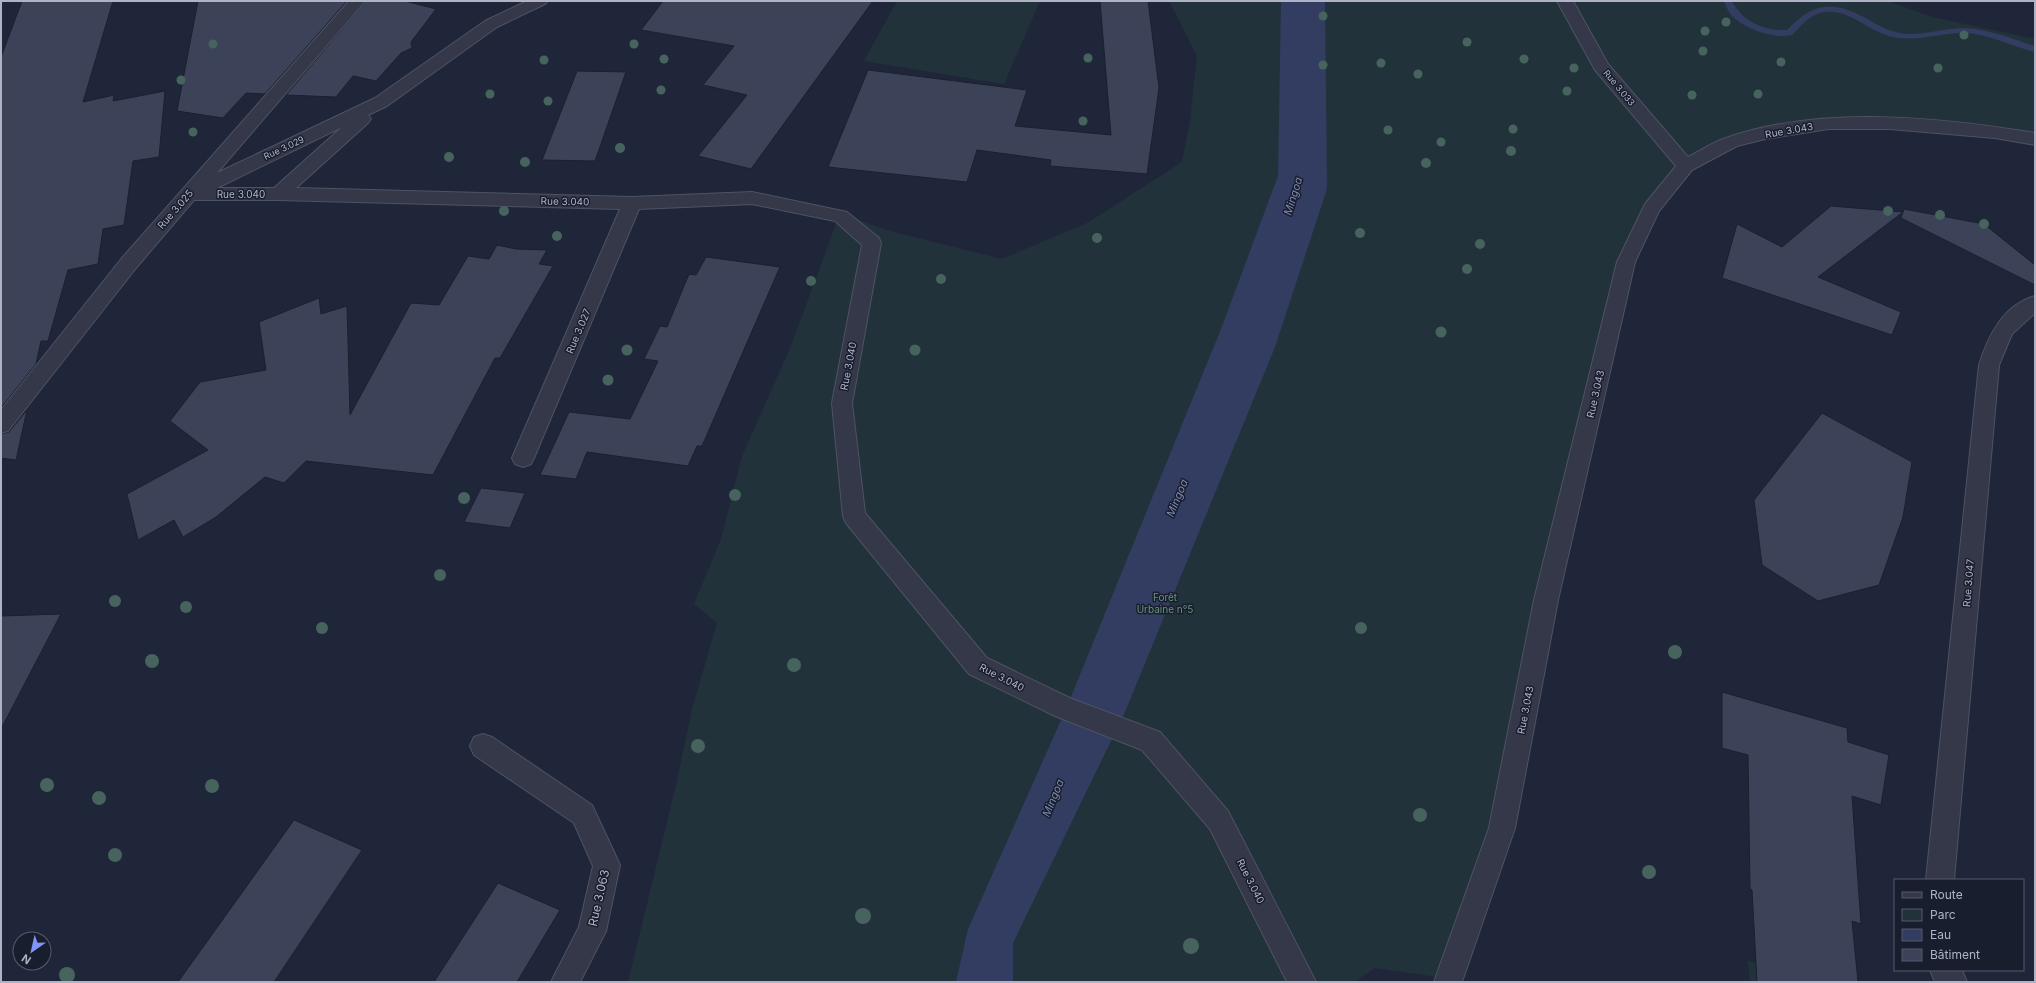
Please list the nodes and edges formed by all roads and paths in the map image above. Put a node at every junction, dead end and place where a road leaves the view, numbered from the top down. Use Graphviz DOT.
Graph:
graph roads {
  1 [pos="358,1"];
  2 [pos="540,1"];
  3 [pos="1565,1"];
  4 [pos="381,102"];
  5 [pos="2035,139"];
  6 [pos="1686,166"];
  7 [pos="188,194"];
  8 [pos="278,194"];
  9 [pos="632,203"];
  10 [pos="2035,303"];
  11 [pos="1,425"];
  12 [pos="523,458"];
  13 [pos="483,746"];
  14 [pos="1940,879"];
  15 [pos="1945,971"];
  16 [pos="565,982"];
  17 [pos="1302,982"];
  18 [pos="1448,982"];
  19 [pos="1953,982"];
  1 -- 7 [label="street, Rue 3.025"];
  2 -- 4 [label="street, Rue 3.029"];
  3 -- 6 [label="street, Rue 3.033"];
  4 -- 7 [label="street, Rue 3.029"];
  4 -- 8 [label="street, Rue 3.029"];
  5 -- 6 [label="street, Rue 3.043"];
  6 -- 18 [label="street, Rue 3.043"];
  7 -- 8 [label="street, Rue 3.040"];
  7 -- 11 [label="street, Rue 3.025"];
  8 -- 9 [label="street, Rue 3.040"];
  9 -- 12 [label="street, Rue 3.027"];
  9 -- 17 [label="street, Rue 3.040"];
  10 -- 14 [label="street, Rue 3.047"];
  13 -- 16 [label="street, Rue 3.063"];
  15 -- 19 [label="street"];
}
